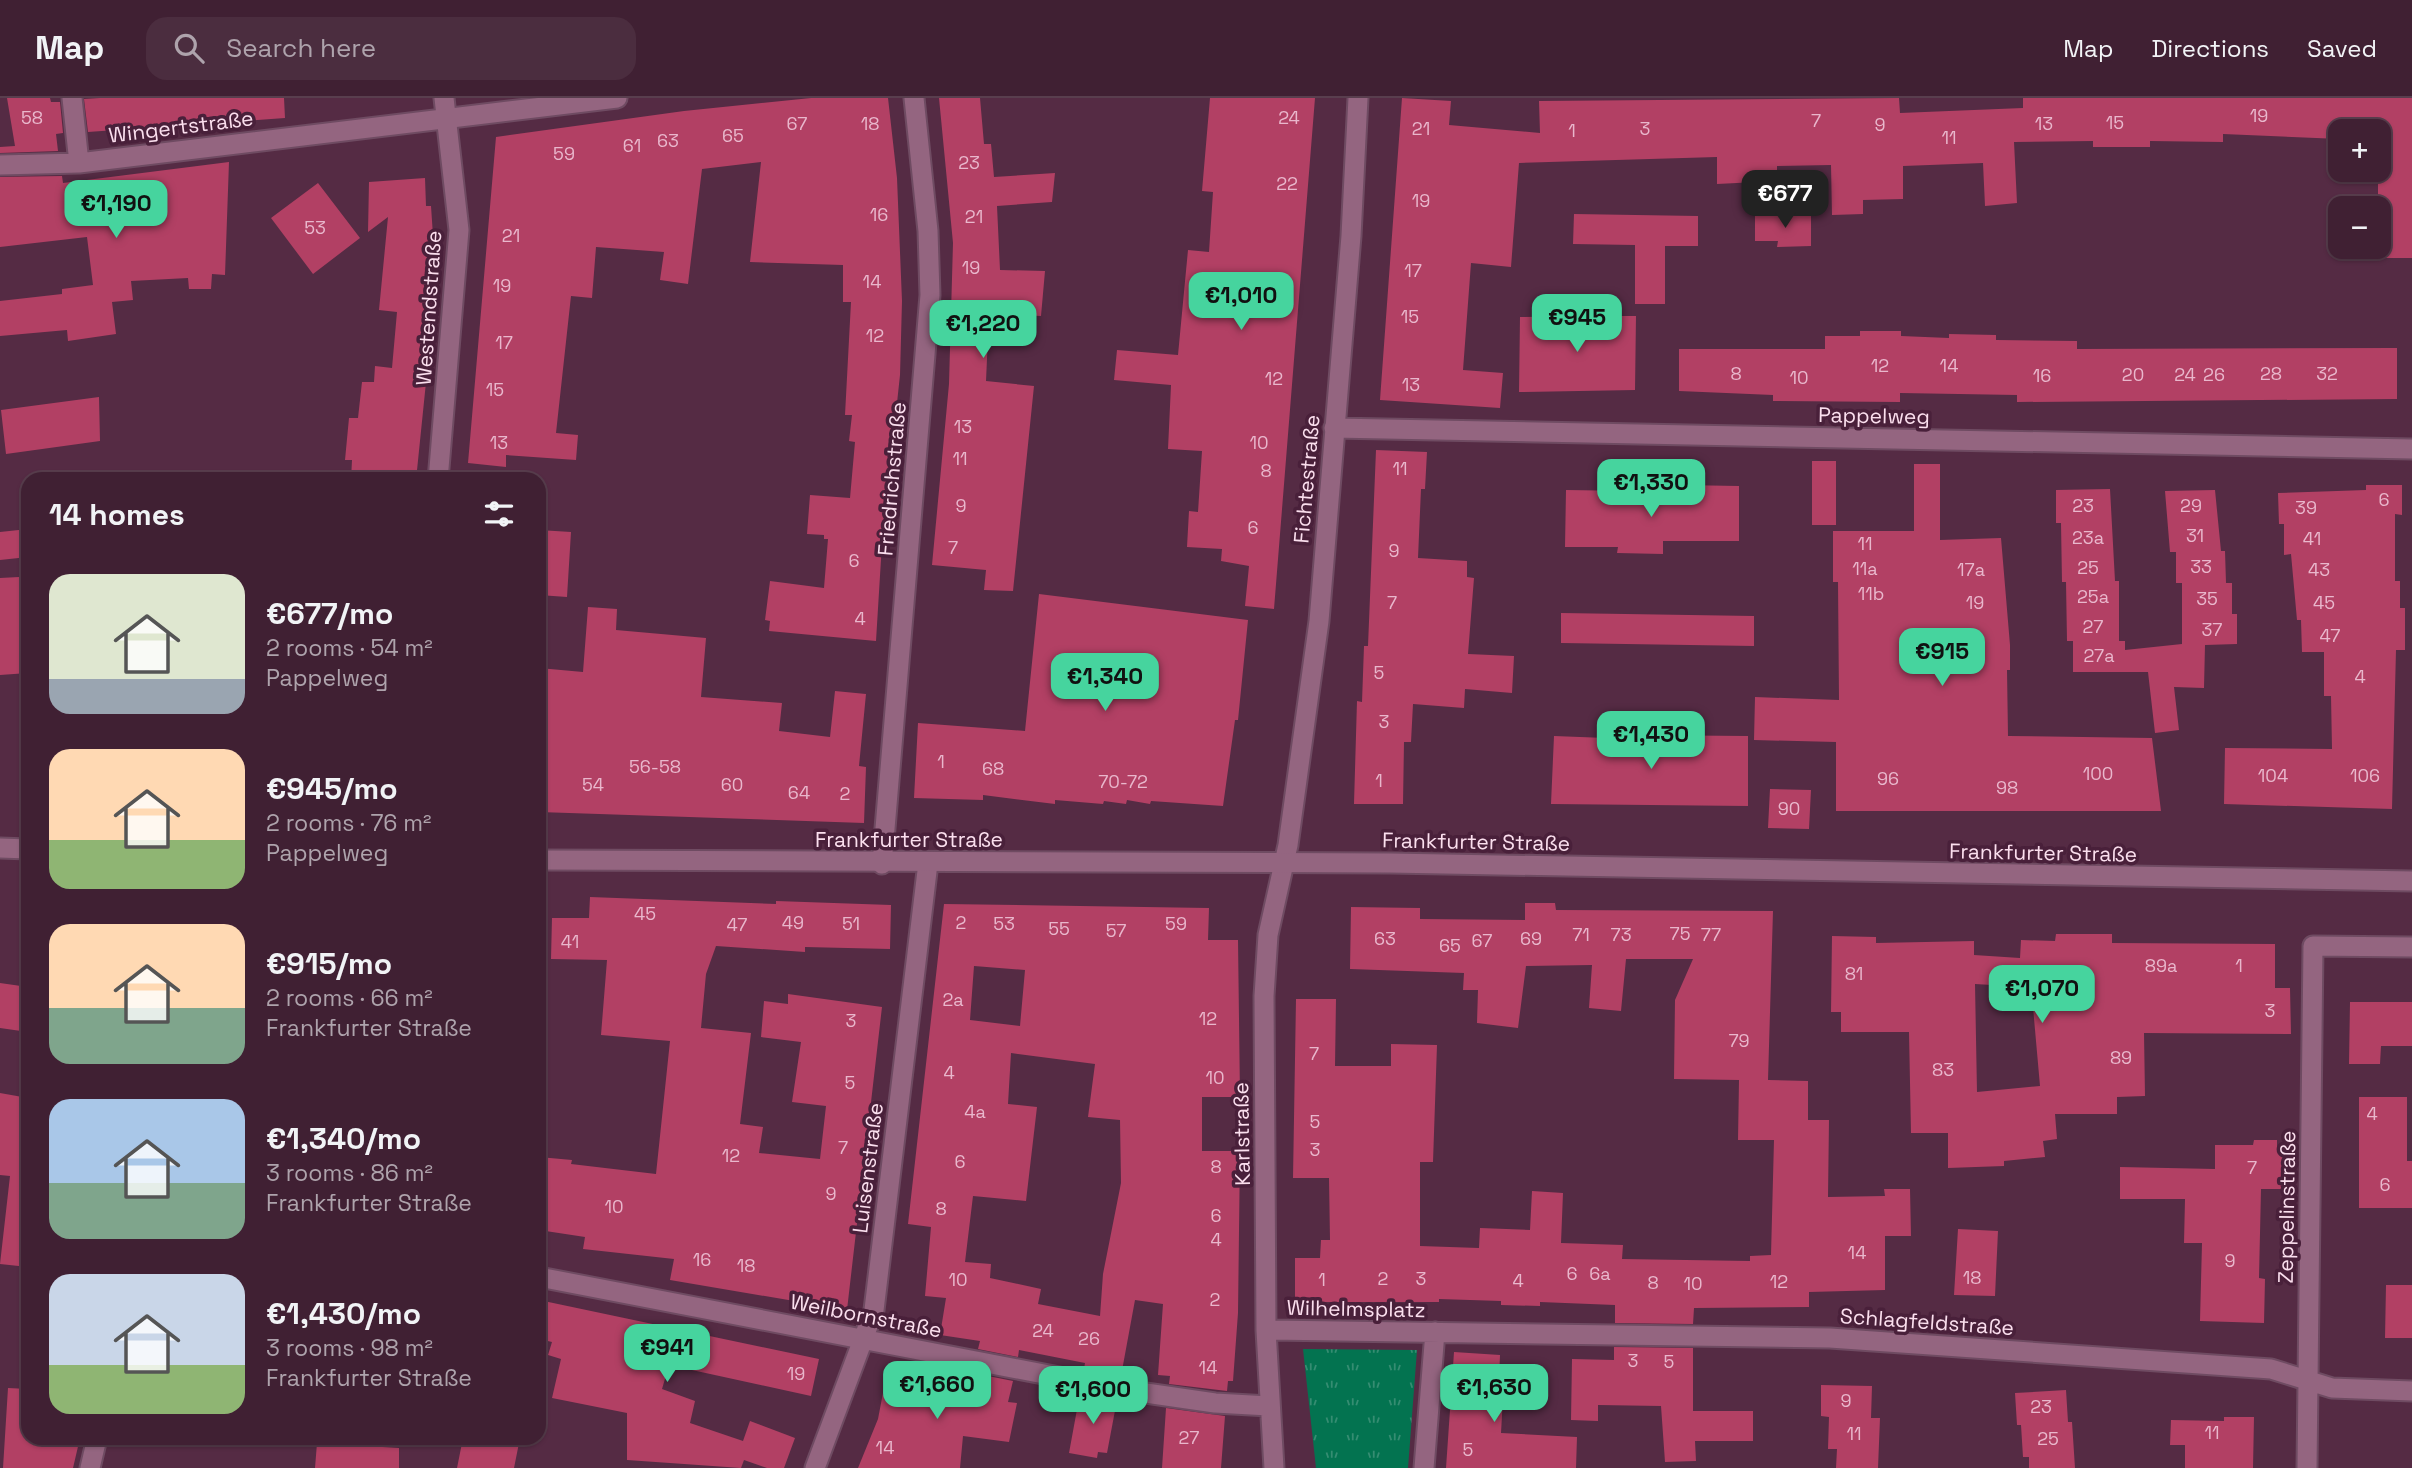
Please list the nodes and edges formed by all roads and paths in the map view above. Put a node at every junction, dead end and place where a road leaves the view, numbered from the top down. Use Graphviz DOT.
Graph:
graph roads {
  1 [pos="72,98"];
  2 [pos="617,98"];
  3 [pos="914,98"];
  4 [pos="1358,98"];
  5 [pos="445,108"];
  6 [pos="79,163"];
  7 [pos="0,165"];
  8 [pos="1334,428"];
  9 [pos="2412,449"];
  10 [pos="439,472"];
  11 [pos="0,848"];
  12 [pos="21,849"];
  13 [pos="546,860"];
  14 [pos="1283,862"];
  15 [pos="882,863"];
  16 [pos="928,863"];
  17 [pos="2412,881"];
  18 [pos="2412,947"];
  19 [pos="546,1278"];
  20 [pos="1266,1331"];
  21 [pos="1435,1332"];
  22 [pos="865,1339"];
  23 [pos="2308,1382"];
  24 [pos="2412,1391"];
  25 [pos="1269,1406"];
  26 [pos="95,1445"];
  27 [pos="90,1468"];
  28 [pos="815,1468"];
  29 [pos="1274,1468"];
  30 [pos="1424,1468"];
  31 [pos="2307,1468"];
  1 -- 6 [label="street"];
  2 -- 5 [label="street, Wingertstraße"];
  3 -- 15 [label="street, Friedrichstraße"];
  4 -- 8 [label="street, Fichtestraße"];
  5 -- 6 [label="street, Wingertstraße"];
  5 -- 10 [label="street, Westendstraße"];
  6 -- 7 [label="street, Wingertstraße"];
  8 -- 9 [label="street, Pappelweg"];
  8 -- 14 [label="street, Fichtestraße"];
  11 -- 12 [label="street"];
  13 -- 15 [label="street, Frankfurter Straße"];
  14 -- 16 [label="street, Frankfurter Straße"];
  14 -- 17 [label="street, Frankfurter Straße"];
  14 -- 20 [label="street, Karlstraße"];
  15 -- 16 [label="street, Frankfurter Straße"];
  16 -- 22 [label="street, Luisenstraße"];
  18 -- 23 [label="street, Zeppelinstraße"];
  19 -- 22 [label="street, Weilbornstraße"];
  20 -- 21 [label="street, Wilhelmsplatz"];
  20 -- 25 [label="street, Karlstraße"];
  21 -- 23 [label="street, Schlagfeldstraße"];
  21 -- 30 [label="street, Wilhelmsplatz"];
  22 -- 25 [label="street, Weilbornstraße"];
  22 -- 28 [label="street, Luisenstraße"];
  23 -- 24 [label="street, Schlagfeldstraße"];
  23 -- 31 [label="street, Zeppelinstraße"];
  25 -- 29 [label="street"];
  26 -- 27 [label="street"];
}
